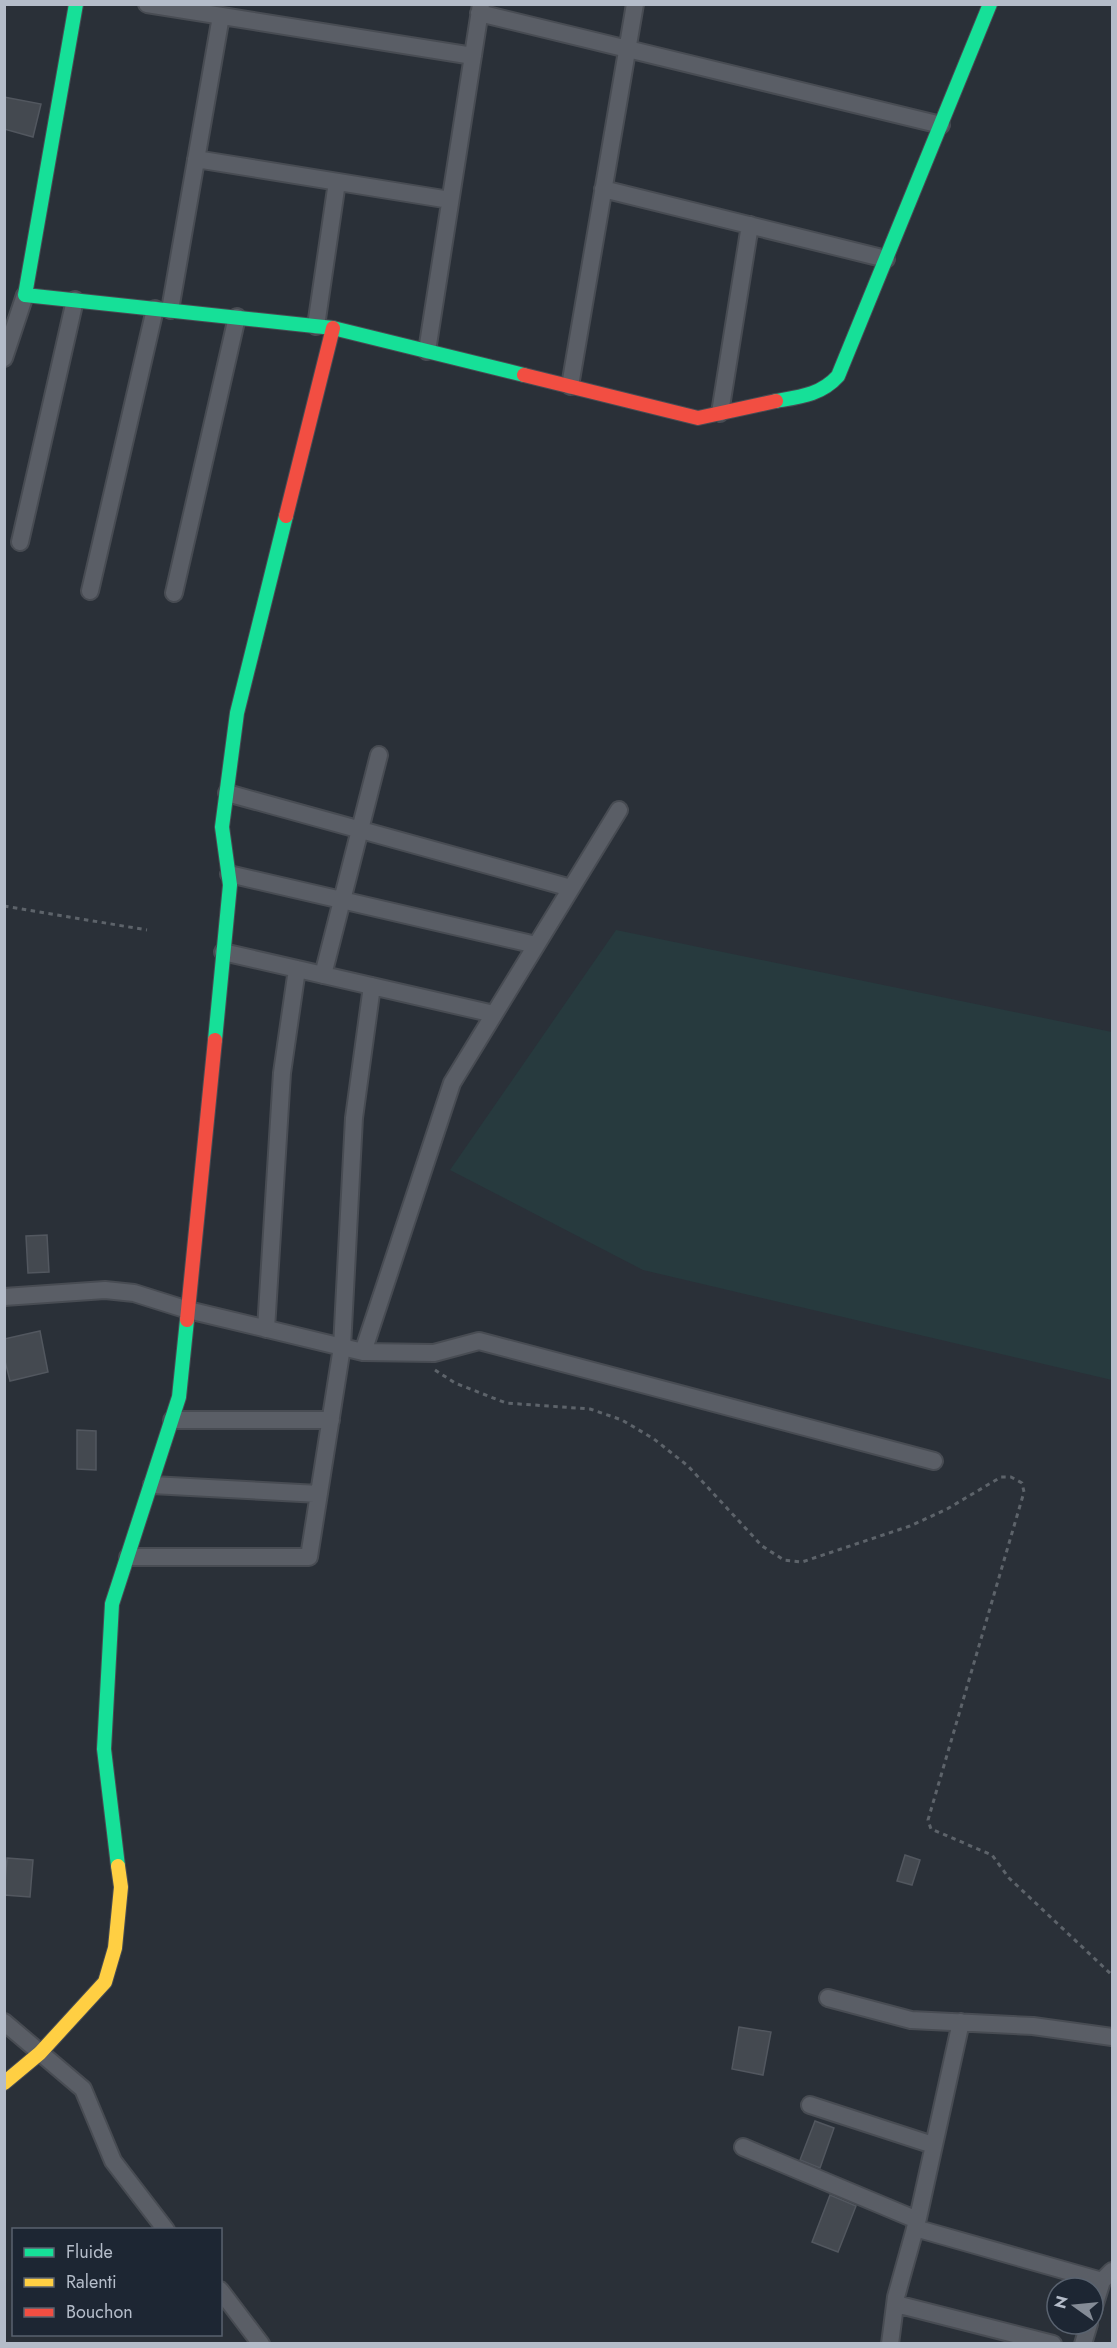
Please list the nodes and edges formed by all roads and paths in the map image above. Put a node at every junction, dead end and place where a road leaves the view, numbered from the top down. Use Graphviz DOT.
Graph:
graph roads {
  1 [pos="76,4"];
  2 [pos="147,4"];
  3 [pos="634,4"];
  4 [pos="990,4"];
  5 [pos="480,9"];
  6 [pos="221,16"];
  7 [pos="627,48"];
  8 [pos="473,56"];
  9 [pos="941,125"];
  10 [pos="196,159"];
  11 [pos="337,182"];
  12 [pos="603,189"];
  13 [pos="450,200"];
  14 [pos="750,225"];
  15 [pos="886,259"];
  16 [pos="26,295"];
  17 [pos="75,300"];
  18 [pos="162,310"];
  19 [pos="237,318"];
  20 [pos="325,327"];
  21 [pos="427,351"];
  22 [pos="4,358"];
  23 [pos="570,386"];
  24 [pos="720,413"];
  25 [pos="20,542"];
  26 [pos="90,591"];
  27 [pos="174,594"];
  28 [pos="379,755"];
  29 [pos="227,793"];
  30 [pos="619,810"];
  31 [pos="360,830"];
  32 [pos="229,874"];
  33 [pos="571,888"];
  34 [pos="342,900"];
  35 [pos="4,906"];
  36 [pos="147,930"];
  37 [pos="536,945"];
  38 [pos="223,952"];
  39 [pos="297,969"];
  40 [pos="323,975"];
  41 [pos="372,986"];
  42 [pos="494,1014"];
  43 [pos="4,1297"];
  44 [pos="188,1310"];
  45 [pos="266,1329"];
  46 [pos="342,1347"];
  47 [pos="363,1352"];
  48 [pos="409,1352"];
  49 [pos="172,1420"];
  50 [pos="331,1420"];
  51 [pos="934,1461"];
  52 [pos="152,1485"];
  53 [pos="319,1494"];
  54 [pos="128,1557"];
  55 [pos="1113,1975"];
  56 [pos="828,1998"];
  57 [pos="4,2022"];
  58 [pos="961,2022"];
  59 [pos="1113,2037"];
  60 [pos="40,2052"];
  61 [pos="4,2083"];
  62 [pos="810,2105"];
  63 [pos="933,2145"];
  64 [pos="743,2147"];
  65 [pos="916,2224"];
  66 [pos="165,2228"];
  67 [pos="1107,2276"];
  68 [pos="222,2293"];
  69 [pos="896,2304"];
  70 [pos="261,2343"];
  71 [pos="890,2343"];
  72 [pos="1053,2343"];
  1 -- 16 [label="street"];
  2 -- 6 [label="street"];
  3 -- 7 [label="street"];
  4 -- 9 [label="street"];
  5 -- 7 [label="street"];
  5 -- 8 [label="street"];
  6 -- 8 [label="street"];
  6 -- 10 [label="street"];
  7 -- 9 [label="street"];
  7 -- 12 [label="street"];
  8 -- 13 [label="street"];
  9 -- 15 [label="street"];
  10 -- 11 [label="street"];
  10 -- 18 [label="street"];
  11 -- 13 [label="street"];
  11 -- 20 [label="street"];
  12 -- 14 [label="street"];
  12 -- 23 [label="street"];
  13 -- 21 [label="street"];
  14 -- 15 [label="street"];
  14 -- 24 [label="street"];
  15 -- 24 [label="street"];
  16 -- 17 [label="street"];
  16 -- 22 [label="street"];
  17 -- 18 [label="street"];
  17 -- 25 [label="street"];
  18 -- 19 [label="street"];
  18 -- 26 [label="street"];
  19 -- 20 [label="street"];
  19 -- 27 [label="street"];
  20 -- 21 [label="street"];
  20 -- 29 [label="street"];
  21 -- 23 [label="street"];
  23 -- 24 [label="street"];
  28 -- 31 [label="street"];
  29 -- 31 [label="street"];
  29 -- 32 [label="street"];
  30 -- 33 [label="street"];
  31 -- 33 [label="street"];
  31 -- 34 [label="street"];
  32 -- 34 [label="street"];
  32 -- 38 [label="street"];
  33 -- 37 [label="street"];
  34 -- 37 [label="street"];
  34 -- 40 [label="street"];
  35 -- 36 [label="path"];
  37 -- 42 [label="street"];
  38 -- 39 [label="street"];
  38 -- 44 [label="street"];
  39 -- 40 [label="street"];
  39 -- 45 [label="street"];
  40 -- 41 [label="street"];
  41 -- 42 [label="street"];
  41 -- 46 [label="street"];
  42 -- 47 [label="street"];
  43 -- 44 [label="street"];
  44 -- 45 [label="street"];
  44 -- 49 [label="street"];
  45 -- 46 [label="street"];
  46 -- 47 [label="street"];
  46 -- 50 [label="street"];
  47 -- 48 [label="street"];
  48 -- 51 [label="street"];
  48 -- 55 [label="path"];
  49 -- 50 [label="street"];
  49 -- 52 [label="street"];
  50 -- 53 [label="street"];
  52 -- 53 [label="street"];
  52 -- 54 [label="street"];
  53 -- 54 [label="street"];
  54 -- 60 [label="street"];
  56 -- 58 [label="street"];
  57 -- 60 [label="street"];
  58 -- 59 [label="street"];
  58 -- 63 [label="street"];
  60 -- 61 [label="street"];
  60 -- 66 [label="street"];
  62 -- 63 [label="street"];
  63 -- 65 [label="street"];
  64 -- 65 [label="street"];
  65 -- 67 [label="street"];
  65 -- 69 [label="street"];
  68 -- 70 [label="street"];
  69 -- 71 [label="street"];
  69 -- 72 [label="street"];
}
